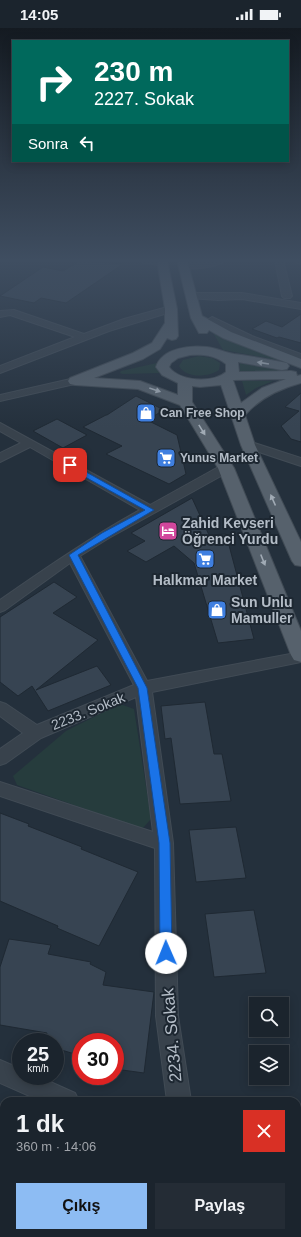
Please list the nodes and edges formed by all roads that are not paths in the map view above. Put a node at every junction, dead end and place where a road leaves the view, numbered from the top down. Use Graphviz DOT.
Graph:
graph roads {
  1 [pos="23,316"];
  2 [pos="143,316"];
  3 [pos="171,316"];
  4 [pos="197,318"];
  5 [pos="212,320"];
  6 [pos="172,324"];
  7 [pos="84,338"];
  8 [pos="220,354"];
  9 [pos="170,357"];
  10 [pos="301,358"];
  11 [pos="301,364"];
  12 [pos="2,367"];
  13 [pos="301,369"];
  14 [pos="301,375"];
  15 [pos="228,377"];
  16 [pos="301,379"];
  17 [pos="75,381"];
  18 [pos="180,381"];
  19 [pos="0,398"];
  20 [pos="185,402"];
  21 [pos="239,414"];
  22 [pos="0,426"];
  23 [pos="29,443"];
  24 [pos="248,445"];
  25 [pos="0,458"];
  26 [pos="301,462"];
  27 [pos="226,468"];
  28 [pos="150,510"];
  29 [pos="297,545"];
  30 [pos="73,555"];
  31 [pos="301,561"];
  32 [pos="0,607"];
  33 [pos="301,656"];
  34 [pos="143,688"];
  35 [pos="0,708"];
  36 [pos="35,733"];
  37 [pos="0,758"];
  38 [pos="0,789"];
  39 [pos="164,843"];
  40 [pos="0,1071"];
  41 [pos="58,1097"];
  42 [pos="178,1097"];
  1 -- 7 [label="street"];
  2 -- 7 [label="street"];
  3 -- 6 [label="main road"];
  4 -- 8 [label="main road"];
  4 -- 11 [label="main road"];
  5 -- 10 [label="street"];
  6 -- 9 [label="main road"];
  6 -- 17 [label="main road"];
  7 -- 12 [label="street"];
  8 -- 9 [label="main road"];
  13 -- 8 [label="main road, one-way"];
  8 -- 15 [label="main road"];
  9 -- 17 [label="main road"];
  9 -- 18 [label="main road"];
  14 -- 15 [label="main road"];
  15 -- 18 [label="main road"];
  15 -- 21 [label="main road"];
  16 -- 21 [label="main road"];
  17 -- 18 [label="main road"];
  17 -- 19 [label="street"];
  17 -- 20 [label="main road, one-way"];
  18 -- 20 [label="main road"];
  20 -- 27 [label="main road, one-way"];
  21 -- 24 [label="main road"];
  22 -- 23 [label="street"];
  23 -- 25 [label="street"];
  23 -- 28 [label="street"];
  24 -- 26 [label="street"];
  29 -- 24 [label="main road, one-way"];
  27 -- 28 [label="street"];
  27 -- 33 [label="main road, one-way"];
  28 -- 30 [label="street"];
  29 -- 31 [label="main road"];
  30 -- 32 [label="street"];
  30 -- 34 [label="street, 2234. Sokak"];
  33 -- 34 [label="street, 2233. Sokak"];
  34 -- 36 [label="street, 2233. Sokak"];
  34 -- 39 [label="street, 2234. Sokak"];
  35 -- 36 [label="street"];
  36 -- 37 [label="street, 2233. Sokak"];
  38 -- 39 [label="street"];
  39 -- 42 [label="street, 2234. Sokak"];
  40 -- 41 [label="street"];
}
